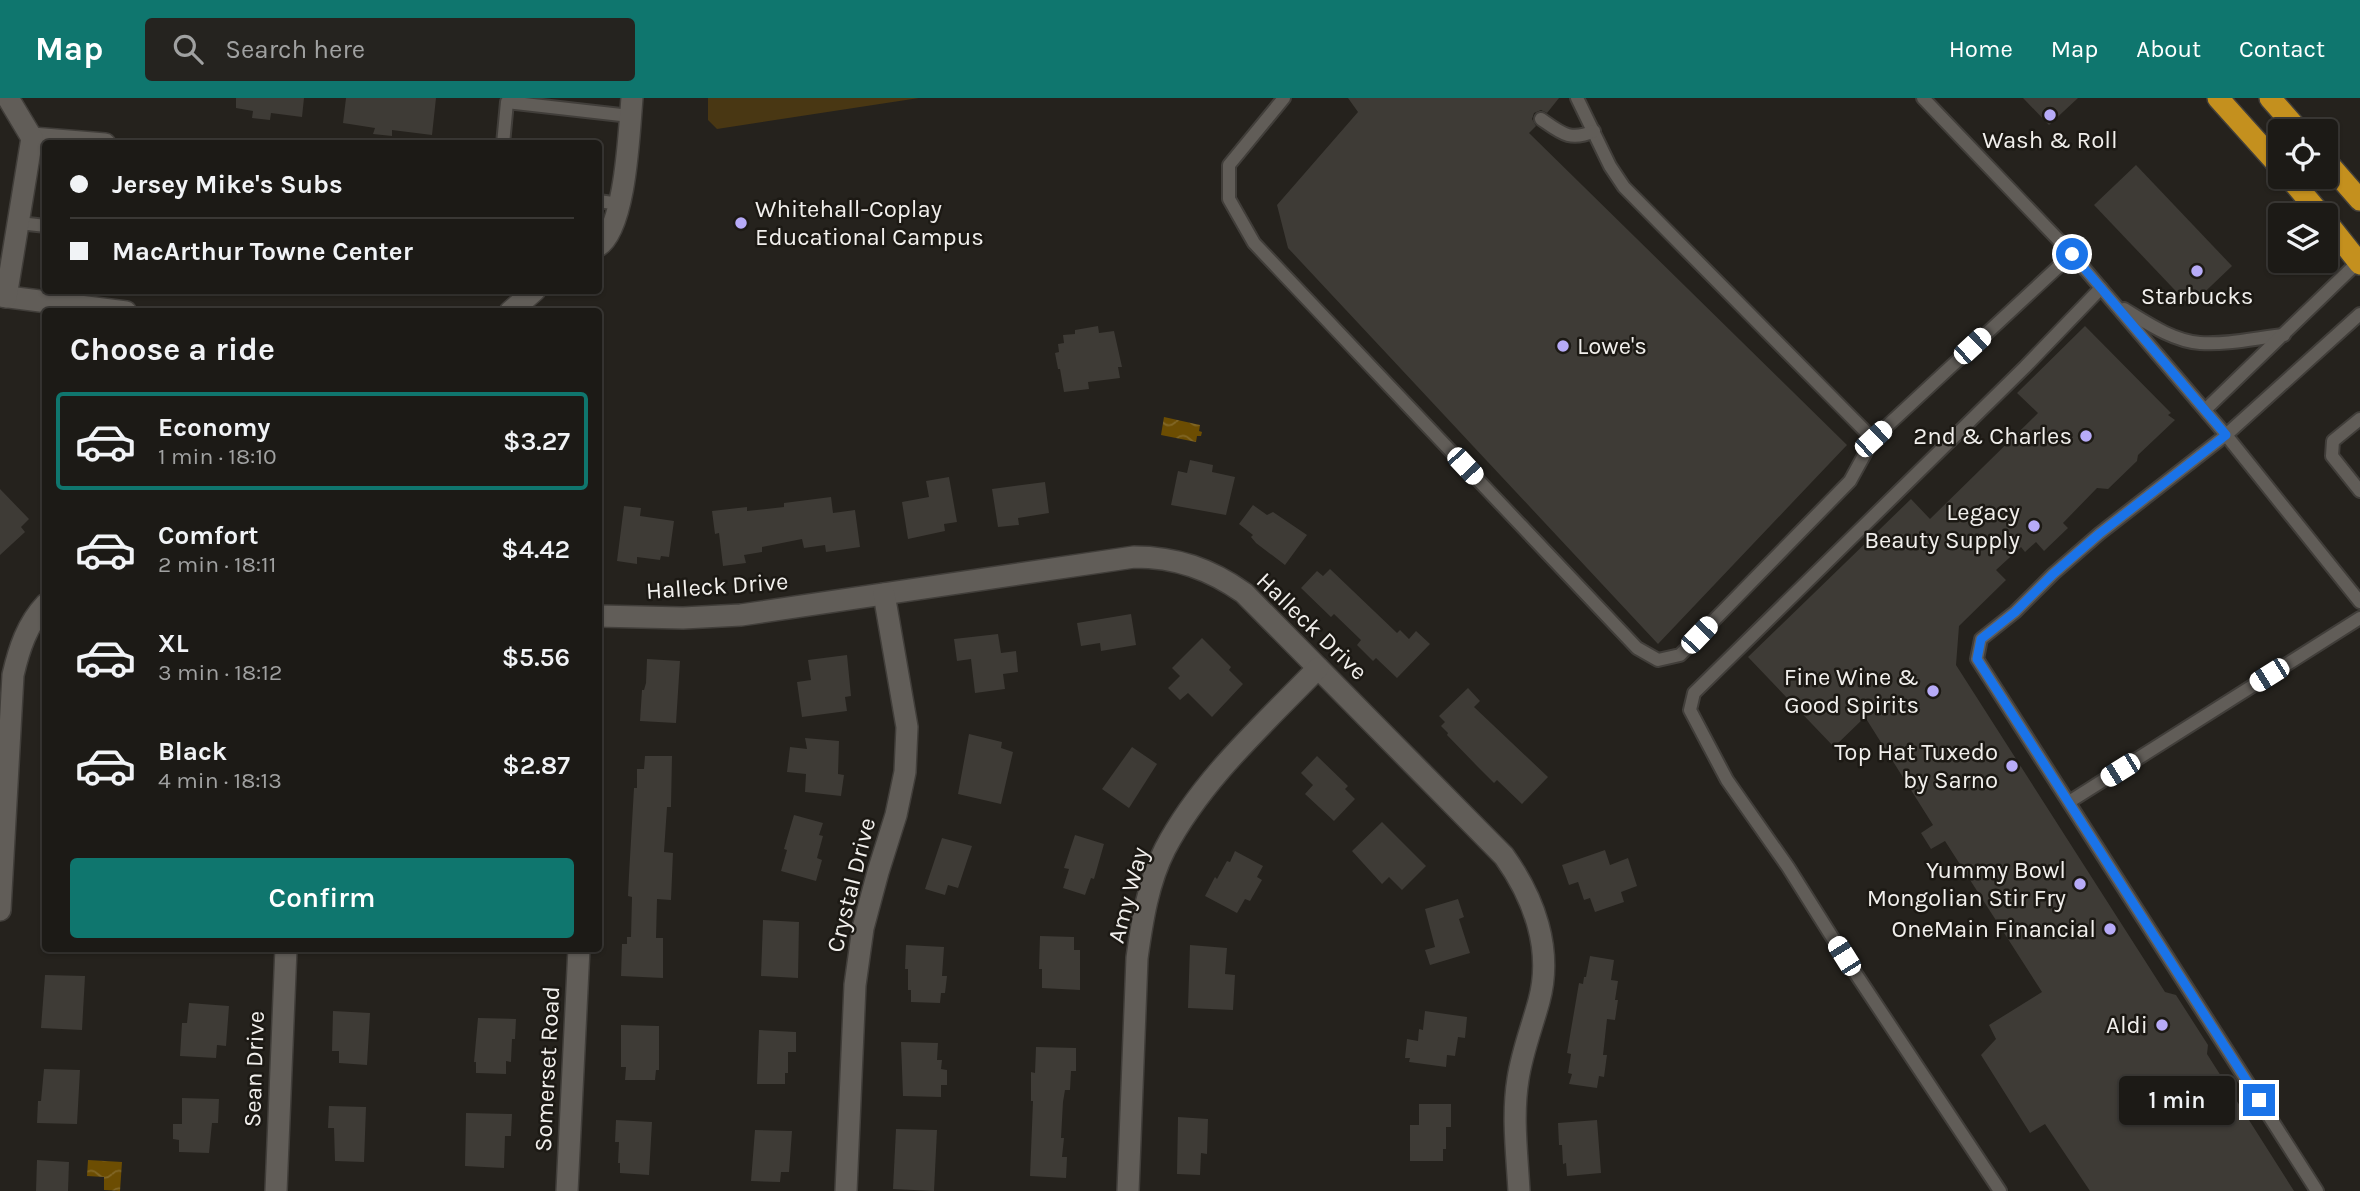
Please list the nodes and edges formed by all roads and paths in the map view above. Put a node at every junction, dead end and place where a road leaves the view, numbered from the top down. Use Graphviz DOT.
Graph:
graph roads {
  1 [pos="8,98"];
  2 [pos="1284,98"];
  3 [pos="1577,98"];
  4 [pos="1923,98"];
  5 [pos="2218,98"];
  6 [pos="2270,98"];
  7 [pos="631,107"];
  8 [pos="1541,119"];
  9 [pos="2288,119"];
  10 [pos="1594,131"];
  11 [pos="32,138"];
  12 [pos="56,140"];
  13 [pos="503,140"];
  14 [pos="2268,154"];
  15 [pos="2350,181"];
  16 [pos="2299,189"];
  17 [pos="2360,200"];
  18 [pos="602,202"];
  19 [pos="2311,203"];
  20 [pos="620,204"];
  21 [pos="19,223"];
  22 [pos="42,226"];
  23 [pos="2338,236"];
  24 [pos="602,244"];
  25 [pos="2072,254"];
  26 [pos="2359,263"];
  27 [pos="2101,288"];
  28 [pos="530,294"];
  29 [pos="3,297"];
  30 [pos="2115,304"];
  31 [pos="93,308"];
  32 [pos="514,308"];
  33 [pos="2360,314"];
  34 [pos="2284,335"];
  35 [pos="2205,410"];
  36 [pos="2360,419"];
  37 [pos="2226,435"];
  38 [pos="1873,439"];
  39 [pos="2360,491"];
  40 [pos="884,594"];
  41 [pos="2360,602"];
  42 [pos="42,609"];
  43 [pos="602,616"];
  44 [pos="2360,618"];
  45 [pos="1318,668"];
  46 [pos="2068,802"];
  47 [pos="0,910"];
  48 [pos="286,952"];
  49 [pos="579,952"];
  50 [pos="276,1191"];
  51 [pos="567,1191"];
  52 [pos="846,1191"];
  53 [pos="1128,1191"];
  54 [pos="1519,1191"];
  55 [pos="2000,1191"];
  56 [pos="2317,1191"];
  1 -- 11 [label="street"];
  2 -- 38 [label="lane"];
  3 -- 10 [label="lane"];
  4 -- 25 [label="lane"];
  5 -- 14 [label="highway"];
  6 -- 9 [label="highway"];
  7 -- 13 [label="lane"];
  7 -- 20 [label="street"];
  8 -- 10 [label="lane"];
  10 -- 38 [label="lane"];
  11 -- 12 [label="street"];
  11 -- 21 [label="street"];
  15 -- 17 [label="highway"];
  16 -- 19 [label="highway"];
  18 -- 20 [label="lane"];
  20 -- 24 [label="street"];
  21 -- 22 [label="lane"];
  21 -- 29 [label="street"];
  23 -- 26 [label="highway"];
  25 -- 27 [label="lane"];
  25 -- 38 [label="lane"];
  26 -- 34 [label="lane"];
  27 -- 30 [label="lane"];
  27 -- 55 [label="lane"];
  28 -- 32 [label="street"];
  29 -- 31 [label="street"];
  30 -- 34 [label="lane"];
  30 -- 35 [label="lane"];
  33 -- 37 [label="lane"];
  34 -- 35 [label="lane"];
  35 -- 37 [label="lane"];
  36 -- 39 [label="lane"];
  37 -- 41 [label="lane"];
  37 -- 46 [label="lane"];
  40 -- 43 [label="street, Halleck Drive"];
  40 -- 45 [label="street, Halleck Drive"];
  40 -- 52 [label="street, Crystal Drive"];
  42 -- 47 [label="street"];
  44 -- 46 [label="lane"];
  45 -- 53 [label="street, Amy Way"];
  45 -- 54 [label="street, Halleck Drive"];
  46 -- 56 [label="lane"];
  48 -- 50 [label="street, Sean Drive"];
  49 -- 51 [label="street, Somerset Road"];
}
